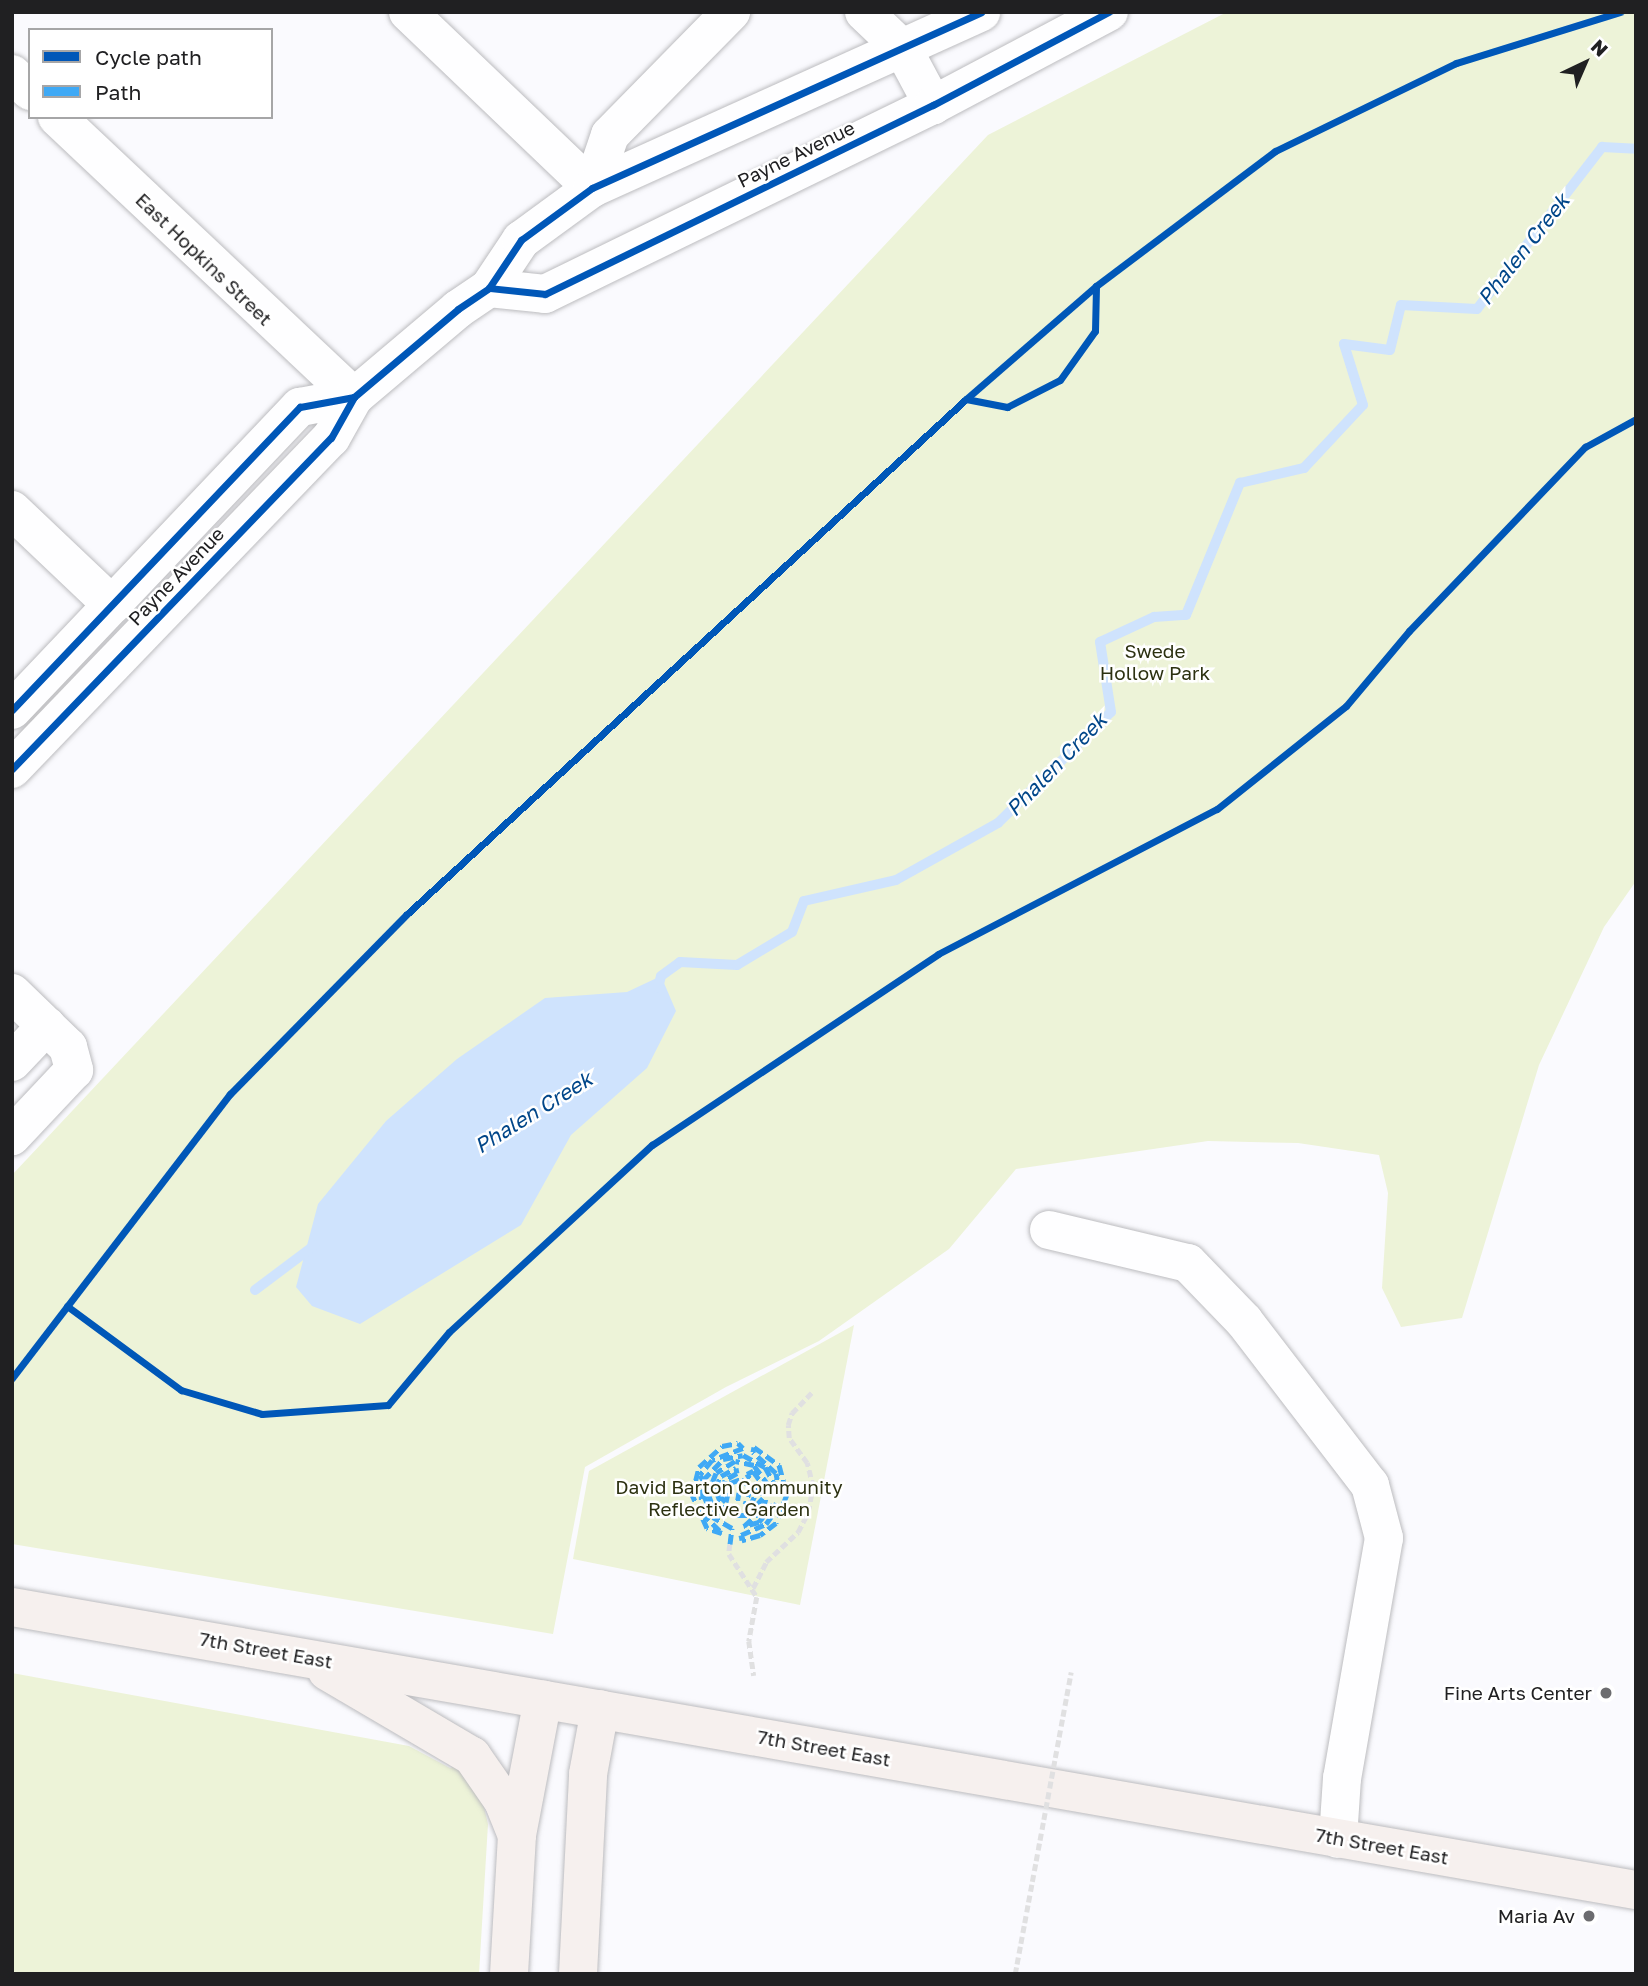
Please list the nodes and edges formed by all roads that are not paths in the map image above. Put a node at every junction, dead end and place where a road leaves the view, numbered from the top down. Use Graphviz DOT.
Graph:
graph roads {
  1 [pos="408,12"];
  2 [pos="731,12"];
  3 [pos="864,12"];
  4 [pos="981,12"];
  5 [pos="1109,12"];
  6 [pos="903,49"];
  7 [pos="12,74"];
  8 [pos="28,89"];
  9 [pos="933,105"];
  10 [pos="59,119"];
  11 [pos="592,188"];
  12 [pos="489,288"];
  13 [pos="354,397"];
  14 [pos="12,510"];
  15 [pos="112,605"];
  16 [pos="12,710"];
  17 [pos="12,769"];
  18 [pos="12,993"];
  19 [pos="46,1026"];
  20 [pos="12,1062"];
  21 [pos="12,1136"];
  22 [pos="1049,1230"];
  23 [pos="12,1607"];
  24 [pos="299,1656"];
  25 [pos="543,1699"];
  26 [pos="600,1709"];
  27 [pos="517,1835"];
  28 [pos="1338,1839"];
  29 [pos="1636,1890"];
  30 [pos="509,1974"];
  31 [pos="578,1974"];
  1 -- 11 [label="street"];
  2 -- 11 [label="street"];
  3 -- 6 [label="street"];
  4 -- 6 [label="street, Payne Avenue"];
  5 -- 9 [label="street, Payne Avenue"];
  6 -- 9 [label="street"];
  6 -- 11 [label="street, Payne Avenue"];
  7 -- 8 [label="street"];
  9 -- 12 [label="street, Payne Avenue"];
  10 -- 13 [label="street, East Hopkins Street"];
  11 -- 12 [label="street, Payne Avenue"];
  12 -- 13 [label="street, Payne Avenue"];
  13 -- 15 [label="street, Payne Avenue"];
  13 -- 17 [label="street, Payne Avenue"];
  14 -- 15 [label="street"];
  15 -- 16 [label="street, Payne Avenue"];
  18 -- 19 [label="street"];
  19 -- 20 [label="street"];
  19 -- 21 [label="street"];
  22 -- 28 [label="street"];
  23 -- 24 [label="main road, 7th Street East"];
  24 -- 25 [label="main road, 7th Street East"];
  24 -- 27 [label="main road"];
  25 -- 26 [label="main road, 7th Street East"];
  25 -- 27 [label="main road"];
  26 -- 28 [label="main road, 7th Street East"];
  26 -- 31 [label="main road"];
  27 -- 30 [label="main road"];
  28 -- 29 [label="main road, 7th Street East"];
}
